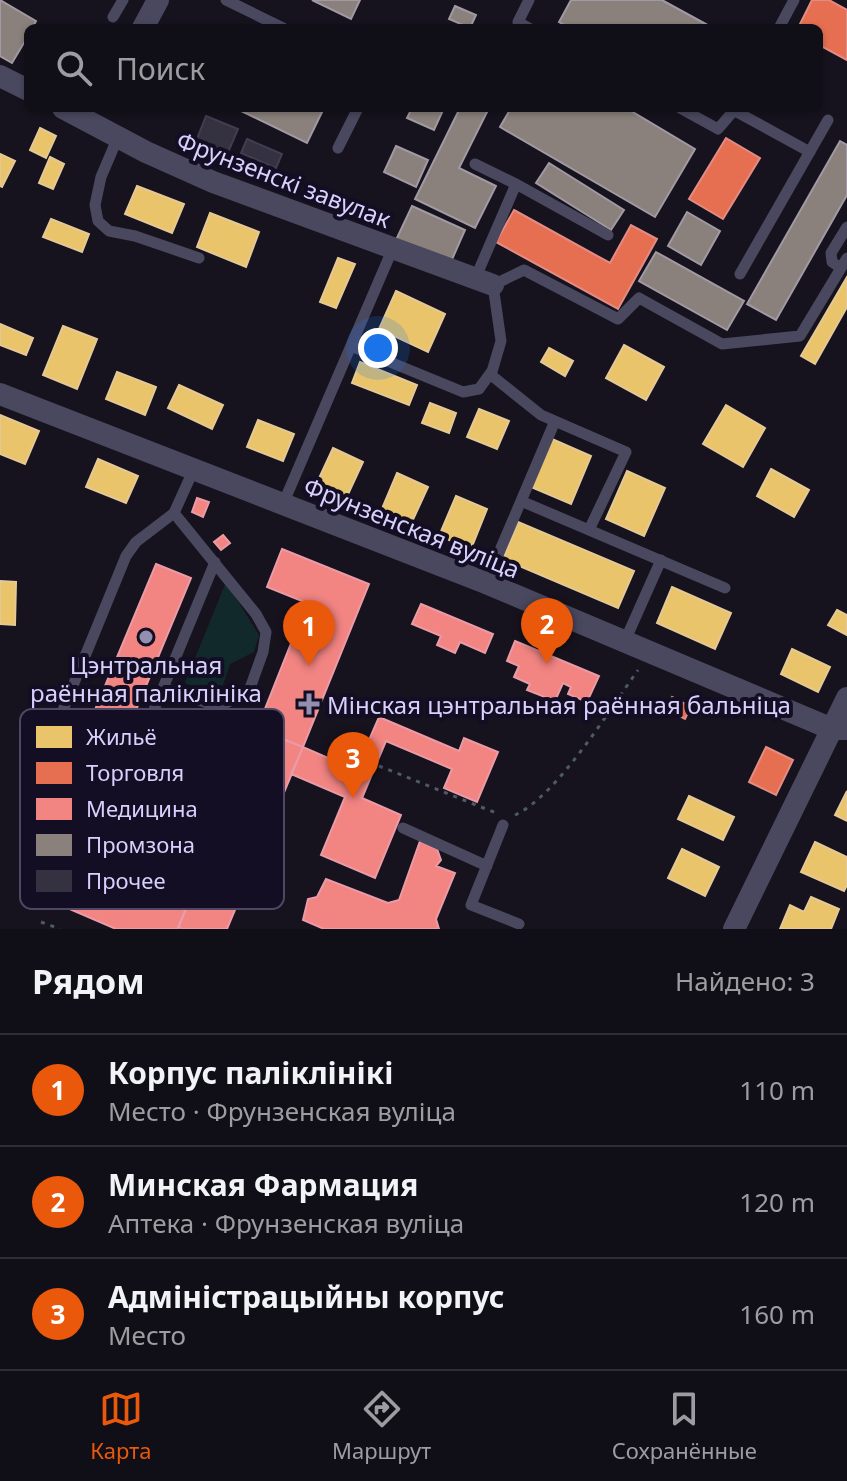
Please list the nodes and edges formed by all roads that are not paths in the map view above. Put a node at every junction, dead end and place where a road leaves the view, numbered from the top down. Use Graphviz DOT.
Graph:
graph roads {
  1 [pos="123,0"];
  2 [pos="158,0"];
  3 [pos="226,0"];
  4 [pos="529,0"];
  5 [pos="794,0"];
  6 [pos="113,17"];
  7 [pos="145,24"];
  8 [pos="275,24"];
  9 [pos="522,24"];
  10 [pos="781,24"];
  11 [pos="0,76"];
  12 [pos="24,88"];
  13 [pos="356,112"];
  14 [pos="687,112"];
  15 [pos="734,112"];
  16 [pos="740,112"];
  17 [pos="96,116"];
  18 [pos="828,120"];
  19 [pos="118,137"];
  20 [pos="338,148"];
  21 [pos="810,152"];
  22 [pos="475,164"];
  23 [pos="516,184"];
  24 [pos="847,227"];
  25 [pos="608,235"];
  26 [pos="393,248"];
  27 [pos="199,258"];
  28 [pos="844,263"];
  29 [pos="740,274"];
  30 [pos="484,282"];
  31 [pos="351,346"];
  32 [pos="492,371"];
  33 [pos="0,394"];
  34 [pos="555,421"];
  35 [pos="193,471"];
  36 [pos="521,501"];
  37 [pos="283,504"];
  38 [pos="174,513"];
  39 [pos="589,530"];
  40 [pos="661,560"];
  41 [pos="215,562"];
  42 [pos="486,583"];
  43 [pos="725,588"];
  44 [pos="624,643"];
  45 [pos="164,688"];
  46 [pos="847,698"];
  47 [pos="63,709"];
  48 [pos="154,709"];
  49 [pos="840,729"];
  50 [pos="503,825"];
  51 [pos="403,828"];
  52 [pos="487,866"];
  53 [pos="519,924"];
  54 [pos="734,929"];
  1 -- 6 [label="lane"];
  2 -- 7 [label="street"];
  3 -- 8 [label="lane"];
  4 -- 9 [label="lane"];
  5 -- 10 [label="lane"];
  11 -- 12 [label="street"];
  13 -- 20 [label="lane"];
  14 -- 15 [label="lane"];
  16 -- 21 [label="lane"];
  17 -- 19 [label="street, Фрунзенскі завулак"];
  18 -- 21 [label="lane"];
  19 -- 26 [label="street, Фрунзенскі завулак"];
  19 -- 27 [label="lane"];
  21 -- 29 [label="lane"];
  22 -- 23 [label="lane"];
  23 -- 25 [label="lane"];
  23 -- 30 [label="lane"];
  24 -- 28 [label="lane"];
  26 -- 30 [label="street, Фрунзенскі завулак"];
  26 -- 31 [label="lane"];
  28 -- 30 [label="lane"];
  30 -- 32 [label="lane"];
  31 -- 32 [label="lane"];
  31 -- 37 [label="lane"];
  32 -- 34 [label="lane"];
  33 -- 35 [label="street, Фрунзенская вуліца"];
  34 -- 36 [label="lane"];
  34 -- 39 [label="lane"];
  35 -- 37 [label="street, Фрунзенская вуліца"];
  35 -- 38 [label="lane"];
  36 -- 39 [label="lane"];
  36 -- 42 [label="lane"];
  37 -- 42 [label="street, Фрунзенская вуліца"];
  38 -- 41 [label="lane"];
  38 -- 47 [label="lane"];
  39 -- 40 [label="lane"];
  40 -- 43 [label="lane"];
  40 -- 44 [label="lane"];
  41 -- 45 [label="lane"];
  41 -- 45 [label="lane"];
  42 -- 44 [label="street, Фрунзенская вуліца"];
  44 -- 49 [label="street, Фрунзенская вуліца"];
  45 -- 48 [label="lane"];
  46 -- 49 [label="street"];
  49 -- 54 [label="street"];
  50 -- 52 [label="lane"];
  51 -- 52 [label="lane"];
  52 -- 53 [label="lane"];
}
